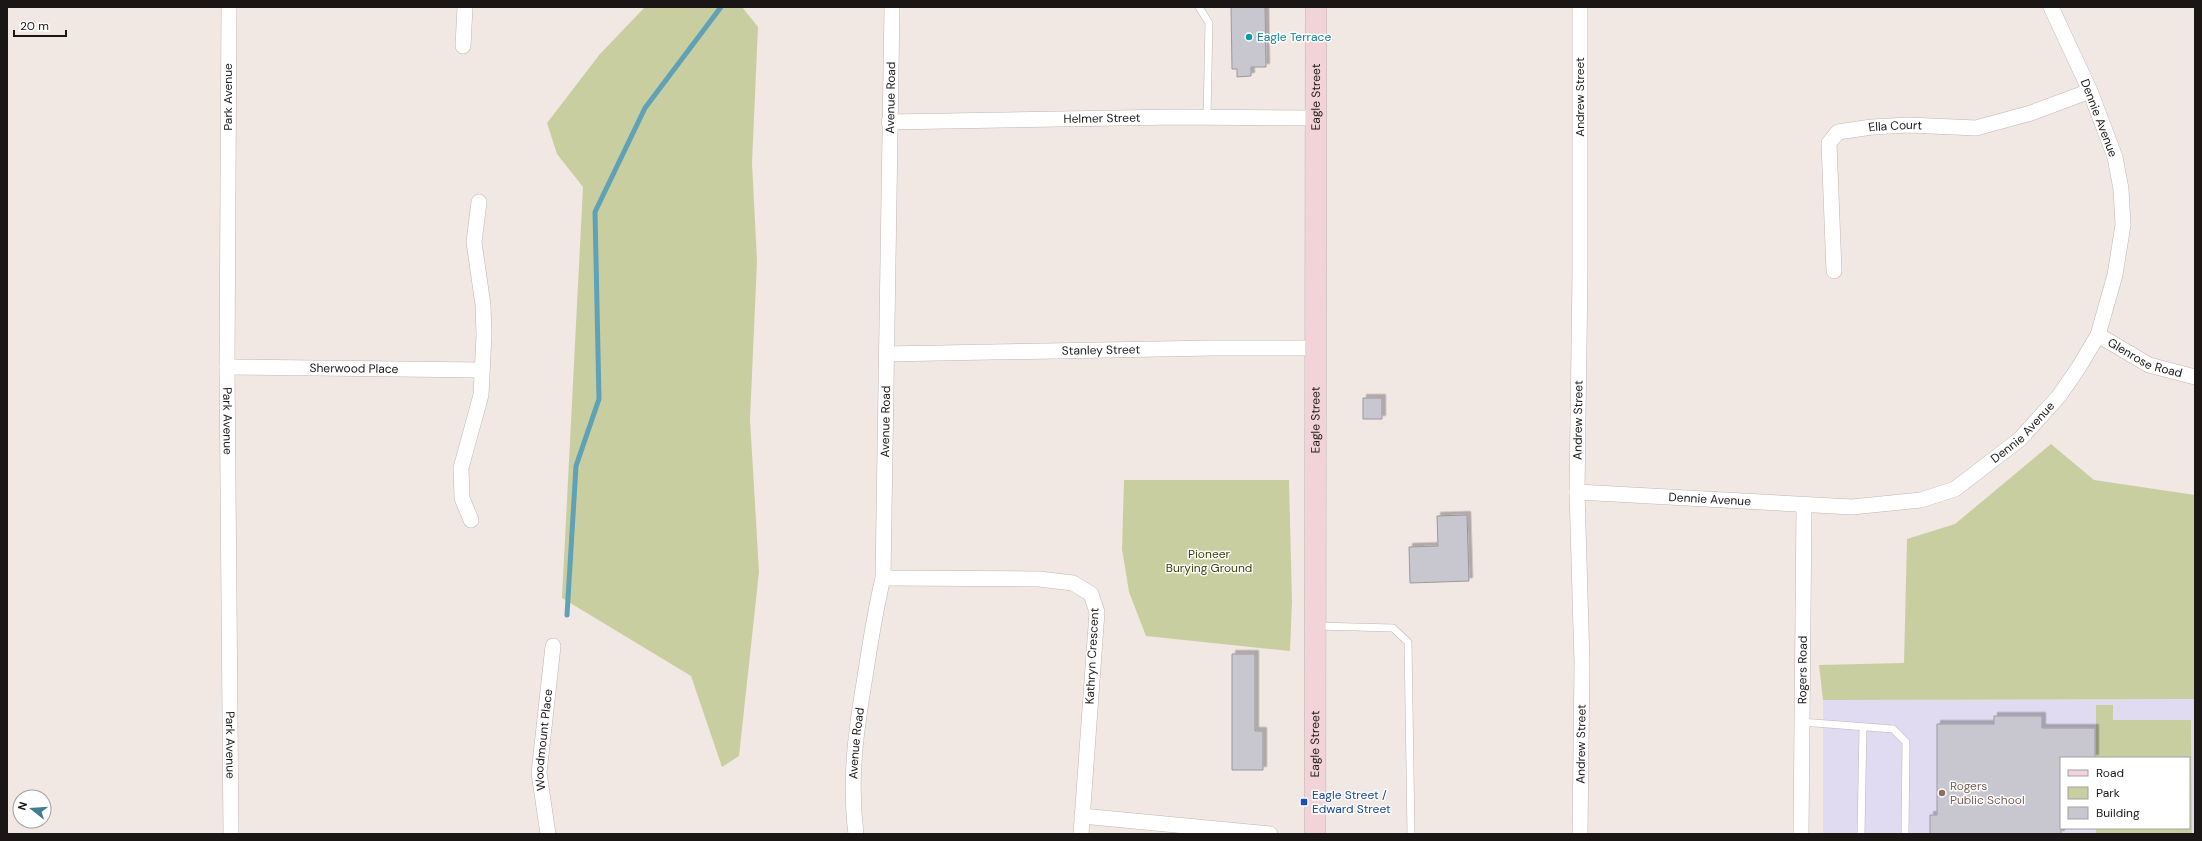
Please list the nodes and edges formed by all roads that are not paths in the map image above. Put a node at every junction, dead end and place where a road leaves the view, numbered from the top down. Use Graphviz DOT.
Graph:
graph roads {
  1 [pos="229,7"];
  2 [pos="464,7"];
  3 [pos="892,7"];
  4 [pos="1199,7"];
  5 [pos="1316,7"];
  6 [pos="1580,7"];
  7 [pos="2051,7"];
  8 [pos="463,46"];
  9 [pos="2090,91"];
  10 [pos="1207,117"];
  11 [pos="1315,118"];
  12 [pos="889,122"];
  13 [pos="478,202"];
  14 [pos="1834,271"];
  15 [pos="2098,335"];
  16 [pos="1314,348"];
  17 [pos="887,354"];
  18 [pos="227,367"];
  19 [pos="481,370"];
  20 [pos="2195,377"];
  21 [pos="1578,492"];
  22 [pos="1804,505"];
  23 [pos="471,520"];
  24 [pos="883,578"];
  25 [pos="1315,626"];
  26 [pos="553,646"];
  27 [pos="1801,722"];
  28 [pos="1863,727"];
  29 [pos="1082,816"];
  30 [pos="231,834"];
  31 [pos="548,834"];
  32 [pos="856,834"];
  33 [pos="1081,834"];
  34 [pos="1270,834"];
  35 [pos="1315,834"];
  36 [pos="1411,834"];
  37 [pos="1580,834"];
  38 [pos="1801,834"];
  39 [pos="1861,834"];
  40 [pos="1905,834"];
  1 -- 18 [label="street, Park Avenue"];
  2 -- 8 [label="street"];
  3 -- 12 [label="street, Avenue Road"];
  4 -- 10 [label="lane"];
  5 -- 11 [label="main road, Eagle Street"];
  6 -- 21 [label="street, Andrew Street"];
  7 -- 9 [label="street, Dennie Avenue"];
  9 -- 14 [label="street, Ella Court"];
  9 -- 15 [label="street, Dennie Avenue"];
  10 -- 11 [label="street, Helmer Street"];
  10 -- 12 [label="street, Helmer Street"];
  11 -- 16 [label="main road, Eagle Street"];
  12 -- 17 [label="street, Avenue Road"];
  13 -- 19 [label="street"];
  15 -- 20 [label="street, Glenrose Road"];
  15 -- 22 [label="street, Dennie Avenue"];
  16 -- 17 [label="street, Stanley Street"];
  16 -- 25 [label="main road, Eagle Street"];
  17 -- 24 [label="street, Avenue Road"];
  18 -- 19 [label="street, Sherwood Place"];
  18 -- 30 [label="street, Park Avenue"];
  19 -- 23 [label="street"];
  21 -- 22 [label="street, Dennie Avenue"];
  21 -- 37 [label="street, Andrew Street"];
  22 -- 27 [label="street, Rogers Road"];
  24 -- 29 [label="street, Kathryn Crescent"];
  24 -- 32 [label="street, Avenue Road"];
  25 -- 35 [label="main road, Eagle Street"];
  25 -- 36 [label="lane"];
  26 -- 31 [label="street, Woodmount Place"];
  27 -- 28 [label="lane"];
  27 -- 38 [label="street, Rogers Road"];
  28 -- 39 [label="lane"];
  28 -- 40 [label="lane"];
  29 -- 33 [label="street, Kathryn Crescent"];
  29 -- 34 [label="street"];
}
